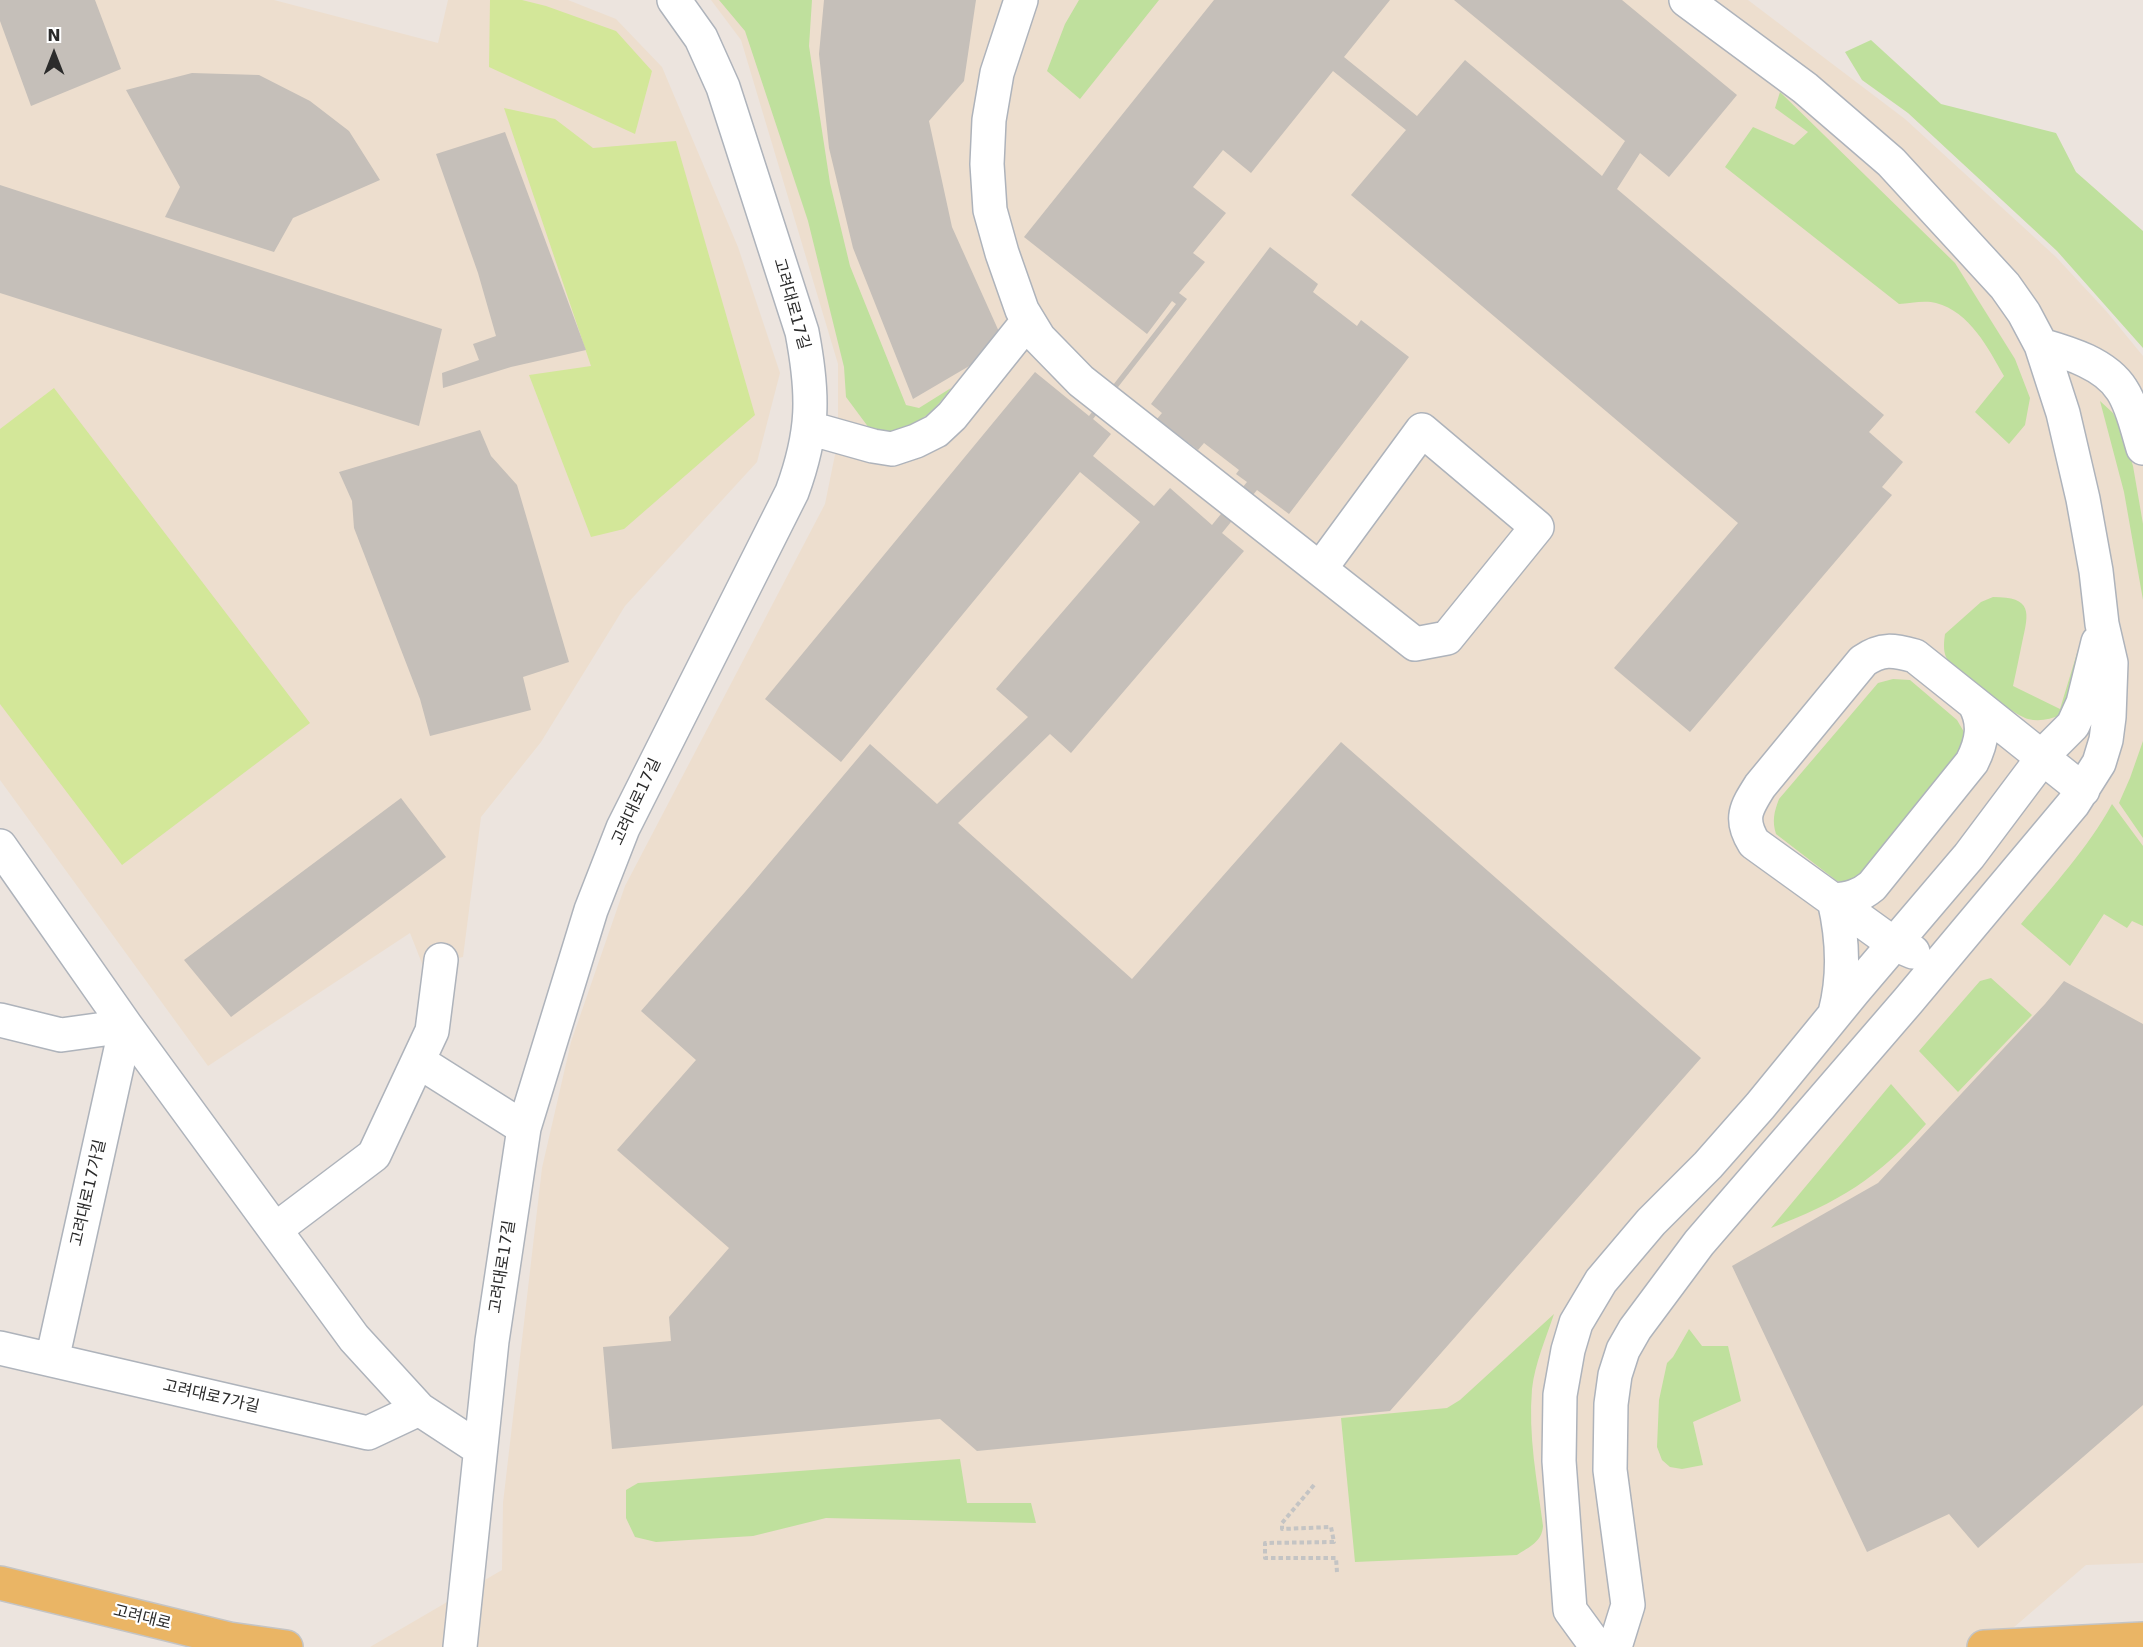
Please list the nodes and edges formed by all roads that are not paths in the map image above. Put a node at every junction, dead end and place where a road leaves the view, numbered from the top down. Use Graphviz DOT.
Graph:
graph roads {
  1 [pos="674,0"];
  2 [pos="1021,0"];
  3 [pos="1686,0"];
  4 [pos="1029,321"];
  5 [pos="2041,345"];
  6 [pos="809,428"];
  7 [pos="2143,448"];
  8 [pos="1320,569"];
  9 [pos="2102,624"];
  10 [pos="1974,703"];
  11 [pos="2043,758"];
  12 [pos="2083,790"];
  13 [pos="0,846"];
  14 [pos="1834,900"];
  15 [pos="1894,944"];
  16 [pos="441,960"];
  17 [pos="1939,963"];
  18 [pos="1834,1015"];
  19 [pos="0,1020"];
  20 [pos="126,1026"];
  21 [pos="418,1061"];
  22 [pos="524,1128"];
  23 [pos="276,1229"];
  24 [pos="0,1348"];
  25 [pos="52,1360"];
  26 [pos="419,1409"];
  27 [pos="480,1449"];
  28 [pos="0,1583"];
  29 [pos="2143,1639"];
  30 [pos="225,1643"];
  31 [pos="286,1647"];
  32 [pos="460,1647"];
  33 [pos="1597,1647"];
  34 [pos="1615,1647"];
  35 [pos="1984,1647"];
  1 -- 6 [label="street, 고려대로17길"];
  2 -- 4 [label="street"];
  3 -- 5 [label="street"];
  4 -- 6 [label="street"];
  4 -- 8 [label="street"];
  5 -- 7 [label="street"];
  5 -- 9 [label="street"];
  6 -- 22 [label="street, 고려대로17길"];
  8 -- 8 [label="street"];
  9 -- 11 [label="street"];
  9 -- 12 [label="street"];
  10 -- 11 [label="street"];
  10 -- 14 [label="street"];
  10 -- 14 [label="street"];
  11 -- 12 [label="street"];
  11 -- 15 [label="street"];
  12 -- 17 [label="street"];
  13 -- 20 [label="street"];
  14 -- 15 [label="street"];
  14 -- 18 [label="street"];
  15 -- 17 [label="street"];
  15 -- 18 [label="street"];
  16 -- 21 [label="street"];
  17 -- 34 [label="street"];
  18 -- 33 [label="street"];
  19 -- 20 [label="street"];
  20 -- 23 [label="street"];
  20 -- 25 [label="street, 고려대로17가길"];
  21 -- 22 [label="street"];
  21 -- 23 [label="street"];
  22 -- 27 [label="street, 고려대로17길"];
  23 -- 26 [label="street"];
  24 -- 25 [label="street, 고려대로7가길"];
  25 -- 26 [label="street, 고려대로7가길"];
  26 -- 27 [label="street"];
  27 -- 32 [label="street, 고려대로17길"];
  28 -- 30 [label="main road, 고려대로"];
  29 -- 35 [label="main road"];
  30 -- 31 [label="main road, 고려대로"];
}
